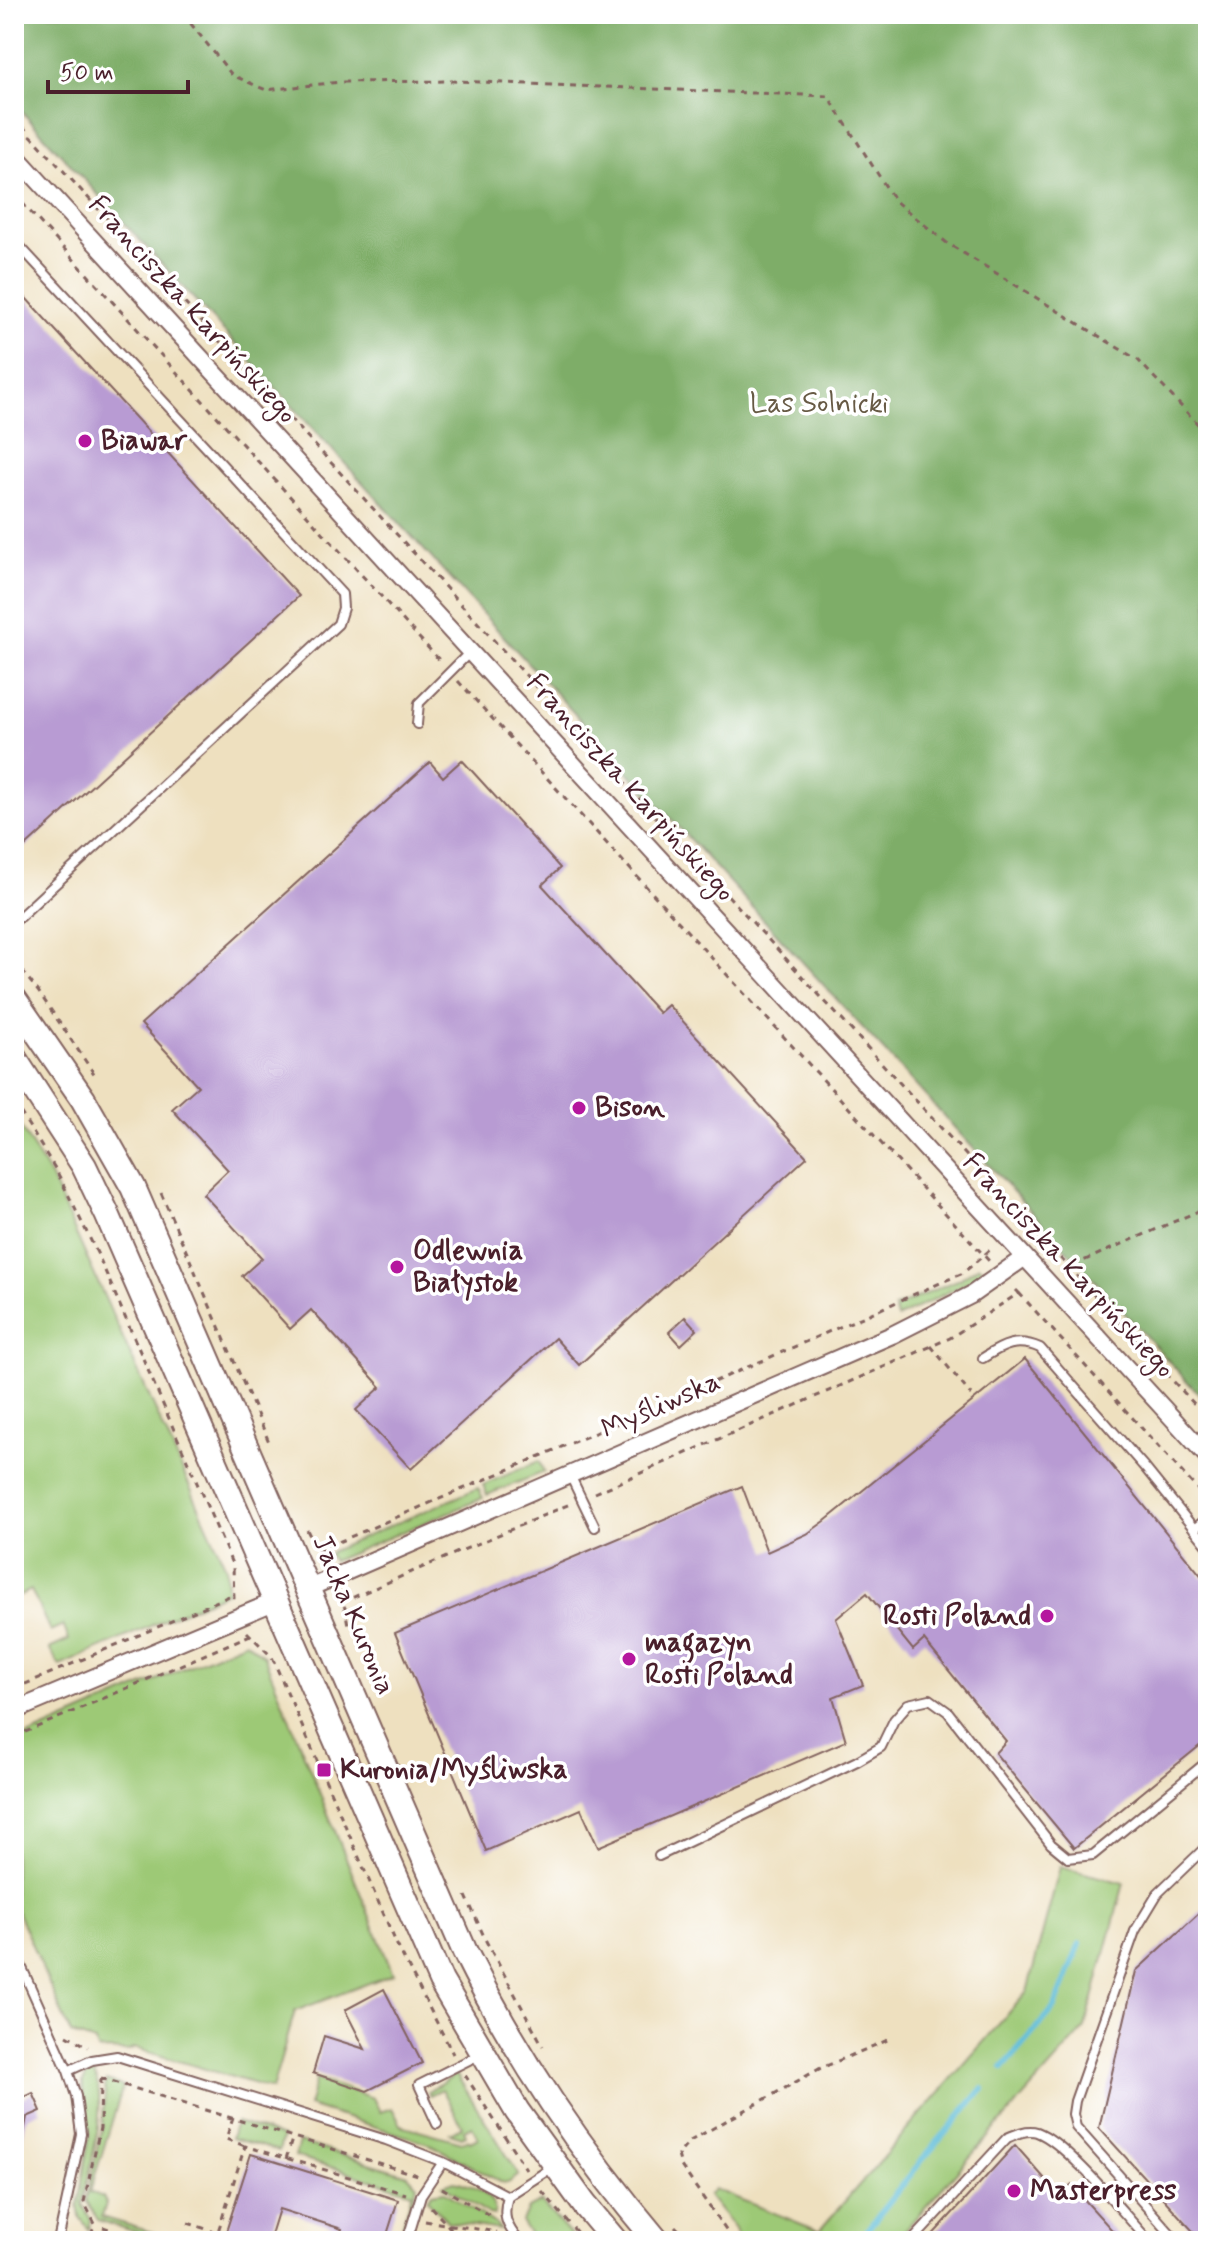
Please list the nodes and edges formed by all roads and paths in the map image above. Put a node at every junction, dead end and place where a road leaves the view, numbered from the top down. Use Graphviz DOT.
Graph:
graph roads {
  1 [pos="183,14"];
  2 [pos="14,117"];
  3 [pos="14,154"];
  4 [pos="14,194"];
  5 [pos="14,240"];
  6 [pos="1208,435"];
  7 [pos="470,652"];
  8 [pos="450,672"];
  9 [pos="417,724"];
  10 [pos="27,910"];
  11 [pos="14,912"];
  12 [pos="14,922"];
  13 [pos="14,999"];
  14 [pos="14,1058"];
  15 [pos="14,1102"];
  16 [pos="1208,1207"];
  17 [pos="1005,1236"];
  18 [pos="984,1255"];
  19 [pos="1025,1257"];
  20 [pos="1069,1267"];
  21 [pos="1000,1274"];
  22 [pos="1050,1286"];
  23 [pos="1019,1293"];
  24 [pos="931,1346"];
  25 [pos="983,1358"];
  26 [pos="971,1395"];
  27 [pos="1208,1419"];
  28 [pos="1208,1457"];
  29 [pos="570,1474"];
  30 [pos="581,1498"];
  31 [pos="1208,1501"];
  32 [pos="1208,1518"];
  33 [pos="595,1527"];
  34 [pos="1194,1529"];
  35 [pos="1208,1546"];
  36 [pos="317,1551"];
  37 [pos="309,1588"];
  38 [pos="276,1601"];
  39 [pos="342,1602"];
  40 [pos="250,1635"];
  41 [pos="14,1689"];
  42 [pos="14,1711"];
  43 [pos="14,1737"];
  44 [pos="1208,1761"];
  45 [pos="1208,1845"];
  46 [pos="659,1856"];
  47 [pos="486,1941"];
  48 [pos="14,1950"];
  49 [pos="890,2039"];
  50 [pos="544,2048"];
  51 [pos="482,2054"];
  52 [pos="68,2071"];
  53 [pos="101,2078"];
  54 [pos="233,2117"];
  55 [pos="437,2124"];
  56 [pos="293,2136"];
  57 [pos="245,2146"];
  58 [pos="286,2159"];
  59 [pos="443,2162"];
  60 [pos="555,2166"];
  61 [pos="430,2180"];
  62 [pos="421,2195"];
  63 [pos="410,2196"];
  64 [pos="508,2196"];
  65 [pos="414,2219"];
  66 [pos="505,2220"];
  67 [pos="188,2223"];
  68 [pos="447,2225"];
  69 [pos="103,2227"];
  70 [pos="218,2233"];
  71 [pos="666,2234"];
  72 [pos="516,2238"];
  73 [pos="58,2241"];
  74 [pos="146,2241"];
  75 [pos="215,2241"];
  76 [pos="407,2241"];
  77 [pos="462,2241"];
  78 [pos="615,2241"];
  79 [pos="689,2241"];
  80 [pos="730,2241"];
  81 [pos="912,2241"];
  82 [pos="1149,2241"];
  83 [pos="1177,2241"];
  1 -- 6 [label="path"];
  2 -- 20 [label="path"];
  3 -- 7 [label="street, Franciszka Karpińskiego"];
  4 -- 8 [label="path"];
  5 -- 10 [label="lane"];
  7 -- 8 [label="lane"];
  7 -- 17 [label="street, Franciszka Karpińskiego"];
  8 -- 9 [label="lane"];
  8 -- 18 [label="path"];
  10 -- 11 [label="lane"];
  10 -- 12 [label="lane"];
  13 -- 37 [label="main road, Jacka Kuronia"];
  14 -- 38 [label="main road"];
  15 -- 41 [label="path"];
  16 -- 20 [label="path"];
  17 -- 18 [label="path"];
  17 -- 19 [label="street, Franciszka Karpińskiego"];
  18 -- 21 [label="path"];
  18 -- 36 [label="path"];
  19 -- 21 [label="street, Myśliwska"];
  19 -- 22 [label="street, Franciszka Karpińskiego"];
  20 -- 22 [label="path"];
  20 -- 27 [label="path"];
  21 -- 23 [label="path"];
  21 -- 29 [label="street, Myśliwska"];
  22 -- 28 [label="street, Franciszka Karpińskiego"];
  23 -- 24 [label="path"];
  23 -- 31 [label="path"];
  24 -- 26 [label="path"];
  24 -- 30 [label="path"];
  25 -- 34 [label="lane"];
  29 -- 30 [label="lane"];
  29 -- 37 [label="street, Myśliwska"];
  30 -- 33 [label="lane"];
  30 -- 39 [label="path"];
  32 -- 34 [label="lane"];
  34 -- 35 [label="lane"];
  37 -- 38 [label="main road"];
  37 -- 71 [label="main road, Jacka Kuronia"];
  38 -- 42 [label="street"];
  38 -- 51 [label="main road"];
  40 -- 43 [label="path"];
  44 -- 46 [label="lane"];
  45 -- 83 [label="lane"];
  47 -- 50 [label="path"];
  48 -- 52 [label="lane"];
  49 -- 80 [label="path"];
  51 -- 55 [label="lane"];
  51 -- 60 [label="main road"];
  52 -- 59 [label="lane"];
  52 -- 73 [label="lane"];
  53 -- 54 [label="path"];
  54 -- 56 [label="path"];
  54 -- 57 [label="path"];
  56 -- 58 [label="path"];
  56 -- 61 [label="path"];
  57 -- 58 [label="path"];
  57 -- 70 [label="path"];
  58 -- 63 [label="path"];
  59 -- 61 [label="lane"];
  59 -- 64 [label="lane"];
  60 -- 64 [label="lane"];
  60 -- 78 [label="main road"];
  61 -- 62 [label="lane"];
  61 -- 66 [label="path"];
  62 -- 65 [label="lane"];
  62 -- 68 [label="path"];
  64 -- 66 [label="lane"];
  65 -- 68 [label="path"];
  65 -- 76 [label="lane"];
  66 -- 72 [label="lane"];
  67 -- 70 [label="path"];
  68 -- 72 [label="path"];
  68 -- 77 [label="path"];
  69 -- 74 [label="path"];
  70 -- 75 [label="path"];
  71 -- 79 [label="path"];
  81 -- 82 [label="lane"];
}
